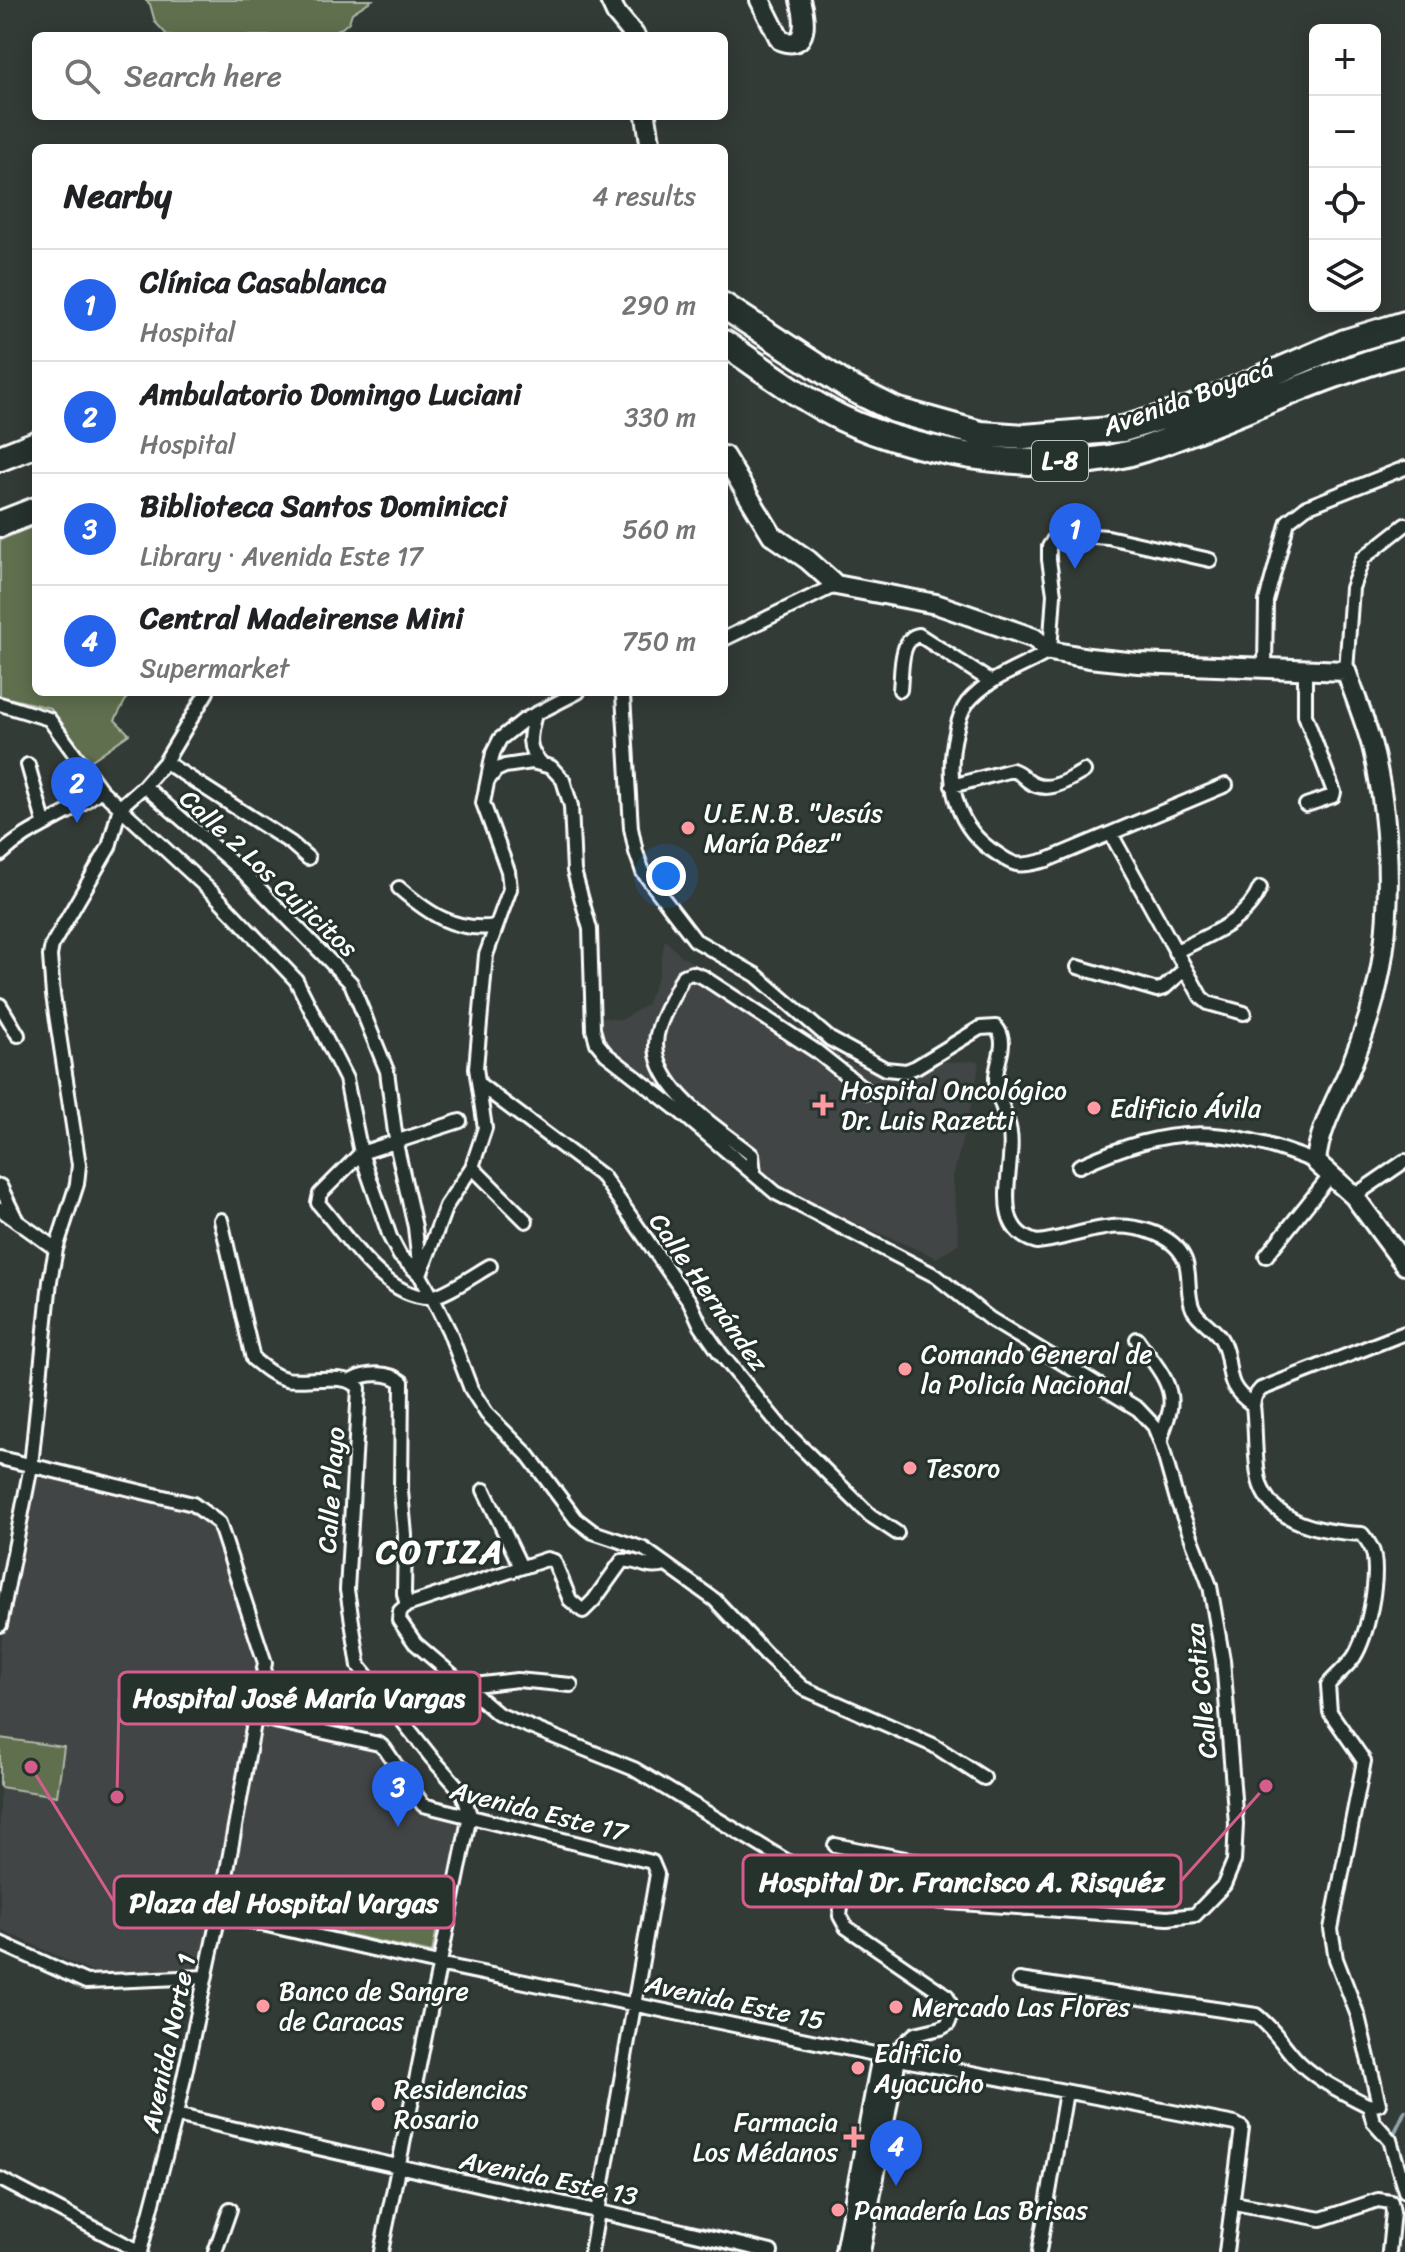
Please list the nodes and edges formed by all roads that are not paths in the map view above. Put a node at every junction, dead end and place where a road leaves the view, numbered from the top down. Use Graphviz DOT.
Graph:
graph roads {
  1 [pos="610,0"];
  2 [pos="760,0"];
  3 [pos="800,0"];
  4 [pos="632,32"];
  5 [pos="647,120"];
  6 [pos="650,144"];
  7 [pos="728,309"];
  8 [pos="1405,324"];
  9 [pos="728,346"];
  10 [pos="1405,352"];
  11 [pos="32,446"];
  12 [pos="0,458"];
  13 [pos="728,463"];
  14 [pos="1405,468"];
  15 [pos="32,512"];
  16 [pos="0,524"];
  17 [pos="1405,525"];
  18 [pos="1210,560"];
  19 [pos="836,585"];
  20 [pos="728,637"];
  21 [pos="1050,651"];
  22 [pos="1265,666"];
  23 [pos="1305,669"];
  24 [pos="1346,671"];
  25 [pos="990,681"];
  26 [pos="900,690"];
  27 [pos="205,696"];
  28 [pos="570,696"];
  29 [pos="623,696"];
  30 [pos="0,704"];
  31 [pos="535,714"];
  32 [pos="165,762"];
  33 [pos="541,763"];
  34 [pos="28,765"];
  35 [pos="1084,771"];
  36 [pos="489,779"];
  37 [pos="1226,785"];
  38 [pos="144,786"];
  39 [pos="952,786"];
  40 [pos="101,790"];
  41 [pos="1306,805"];
  42 [pos="120,807"];
  43 [pos="44,822"];
  44 [pos="1111,834"];
  45 [pos="0,855"];
  46 [pos="308,858"];
  47 [pos="399,888"];
  48 [pos="1260,888"];
  49 [pos="496,926"];
  50 [pos="1175,952"];
  51 [pos="1078,967"];
  52 [pos="1185,969"];
  53 [pos="0,1005"];
  54 [pos="1244,1013"];
  55 [pos="18,1035"];
  56 [pos="479,1084"];
  57 [pos="868,1092"];
  58 [pos="460,1121"];
  59 [pos="396,1143"];
  60 [pos="361,1153"];
  61 [pos="1405,1161"];
  62 [pos="1079,1166"];
  63 [pos="472,1167"];
  64 [pos="1323,1169"];
  65 [pos="754,1174"];
  66 [pos="0,1186"];
  67 [pos="1354,1196"];
  68 [pos="0,1209"];
  69 [pos="221,1220"];
  70 [pos="526,1221"];
  71 [pos="0,1222"];
  72 [pos="19,1224"];
  73 [pos="56,1249"];
  74 [pos="1266,1256"];
  75 [pos="1405,1265"];
  76 [pos="490,1266"];
  77 [pos="420,1275"];
  78 [pos="432,1297"];
  79 [pos="1405,1333"];
  80 [pos="1137,1339"];
  81 [pos="353,1380"];
  82 [pos="1253,1405"];
  83 [pos="1161,1443"];
  84 [pos="0,1458"];
  85 [pos="31,1466"];
  86 [pos="484,1490"];
  87 [pos="897,1533"];
  88 [pos="665,1565"];
  89 [pos="521,1567"];
  90 [pos="407,1605"];
  91 [pos="0,1625"];
  92 [pos="571,1685"];
  93 [pos="466,1686"];
  94 [pos="256,1717"];
  95 [pos="984,1778"];
  96 [pos="470,1815"];
  97 [pos="835,1845"];
  98 [pos="842,1899"];
  99 [pos="1025,1908"];
  100 [pos="219,1914"];
  101 [pos="0,1943"];
  102 [pos="438,1964"];
  103 [pos="204,1977"];
  104 [pos="1019,1980"];
  105 [pos="636,2003"];
  106 [pos="889,2057"];
  107 [pos="1066,2092"];
  108 [pos="1369,2106"];
  109 [pos="176,2115"];
  110 [pos="397,2167"];
  111 [pos="0,2179"];
  112 [pos="1405,2191"];
  113 [pos="1234,2203"];
  114 [pos="230,2209"];
  115 [pos="599,2210"];
  116 [pos="1227,2246"];
  117 [pos="140,2252"];
  118 [pos="215,2252"];
  119 [pos="381,2252"];
  120 [pos="591,2252"];
  121 [pos="771,2252"];
  122 [pos="845,2252"];
  123 [pos="860,2252"];
  124 [pos="1039,2252"];
  125 [pos="1389,2252"];
  1 -- 4 [label="main road"];
  2 -- 3 [label="main road"];
  5 -- 6 [label="main road"];
  7 -- 8 [label="highway, Avenida Boyacá / L-8"];
  9 -- 10 [label="highway, Avenida Boyacá / L-8"];
  11 -- 12 [label="highway"];
  13 -- 19 [label="main road"];
  14 -- 22 [label="street"];
  15 -- 16 [label="highway"];
  17 -- 24 [label="street"];
  18 -- 21 [label="street"];
  19 -- 20 [label="street"];
  19 -- 21 [label="main road"];
  21 -- 22 [label="main road"];
  21 -- 25 [label="street"];
  22 -- 23 [label="main road"];
  23 -- 24 [label="main road"];
  23 -- 41 [label="street"];
  24 -- 64 [label="main road"];
  25 -- 26 [label="street"];
  25 -- 39 [label="street"];
  27 -- 32 [label="street"];
  28 -- 31 [label="street"];
  29 -- 82 [label="street"];
  30 -- 40 [label="street"];
  31 -- 33 [label="street"];
  31 -- 36 [label="street"];
  32 -- 38 [label="street"];
  32 -- 46 [label="street"];
  33 -- 36 [label="street"];
  33 -- 65 [label="street, Calle Cotiza"];
  34 -- 43 [label="street"];
  35 -- 39 [label="street"];
  36 -- 49 [label="street"];
  37 -- 44 [label="street"];
  38 -- 42 [label="street"];
  38 -- 59 [label="street, Calle 2 Los Cujicitos"];
  39 -- 44 [label="street"];
  40 -- 42 [label="street"];
  40 -- 43 [label="street"];
  42 -- 60 [label="street"];
  42 -- 73 [label="street"];
  43 -- 45 [label="street"];
  44 -- 50 [label="street"];
  47 -- 49 [label="street"];
  48 -- 50 [label="street"];
  49 -- 56 [label="street"];
  50 -- 52 [label="street"];
  51 -- 52 [label="street"];
  52 -- 54 [label="street"];
  53 -- 55 [label="street"];
  56 -- 63 [label="street"];
  56 -- 87 [label="street, Calle Hernández"];
  57 -- 65 [label="street"];
  58 -- 59 [label="street"];
  59 -- 60 [label="street"];
  59 -- 77 [label="street, Calle 2 Los Cujicitos"];
  60 -- 77 [label="street"];
  60 -- 78 [label="street"];
  61 -- 67 [label="street"];
  62 -- 64 [label="street"];
  63 -- 70 [label="street"];
  63 -- 77 [label="street"];
  64 -- 67 [label="main road"];
  64 -- 74 [label="street"];
  65 -- 83 [label="street, Calle Cotiza"];
  66 -- 72 [label="street"];
  67 -- 75 [label="main road"];
  68 -- 72 [label="street"];
  69 -- 81 [label="street"];
  71 -- 72 [label="street"];
  72 -- 73 [label="street"];
  73 -- 85 [label="street"];
  76 -- 78 [label="street"];
  77 -- 78 [label="street"];
  78 -- 88 [label="street"];
  79 -- 82 [label="street"];
  80 -- 83 [label="street"];
  81 -- 90 [label="street"];
  81 -- 96 [label="street, Calle Playo"];
  82 -- 108 [label="street"];
  83 -- 99 [label="street, Calle Cotiza"];
  84 -- 85 [label="street, Avenida Norte 1"];
  85 -- 91 [label="street"];
  85 -- 94 [label="street, Avenida Norte 1"];
  86 -- 89 [label="street"];
  88 -- 89 [label="street"];
  88 -- 95 [label="street"];
  89 -- 90 [label="street"];
  90 -- 93 [label="street"];
  92 -- 93 [label="street"];
  93 -- 98 [label="street"];
  94 -- 96 [label="street, Avenida Este 17"];
  94 -- 100 [label="street, Avenida Norte 1"];
  96 -- 102 [label="street"];
  96 -- 105 [label="street, Avenida Este 17"];
  97 -- 99 [label="street"];
  98 -- 99 [label="street, Calle Cotiza"];
  98 -- 106 [label="street"];
  100 -- 102 [label="street, Avenida Este 15"];
  100 -- 103 [label="street, Avenida Norte 1"];
  101 -- 103 [label="street"];
  102 -- 105 [label="street, Avenida Este 15"];
  102 -- 110 [label="street"];
  103 -- 109 [label="street, Avenida Norte 1"];
  104 -- 108 [label="street"];
  105 -- 106 [label="street, Avenida Este 15"];
  105 -- 115 [label="street"];
  106 -- 107 [label="street, Avenida Este 15"];
  106 -- 122 [label="main road"];
  106 -- 123 [label="main road"];
  107 -- 113 [label="street, Avenida Este 15"];
  107 -- 124 [label="street"];
  108 -- 112 [label="street"];
  109 -- 110 [label="street, Avenida Este 13"];
  109 -- 117 [label="street, Avenida Norte 1"];
  110 -- 115 [label="street, Avenida Este 13"];
  110 -- 119 [label="street"];
  111 -- 117 [label="street"];
  113 -- 116 [label="street"];
  113 -- 125 [label="street"];
  114 -- 118 [label="street"];
  115 -- 120 [label="street"];
  115 -- 121 [label="street, Avenida Este 13"];
}
